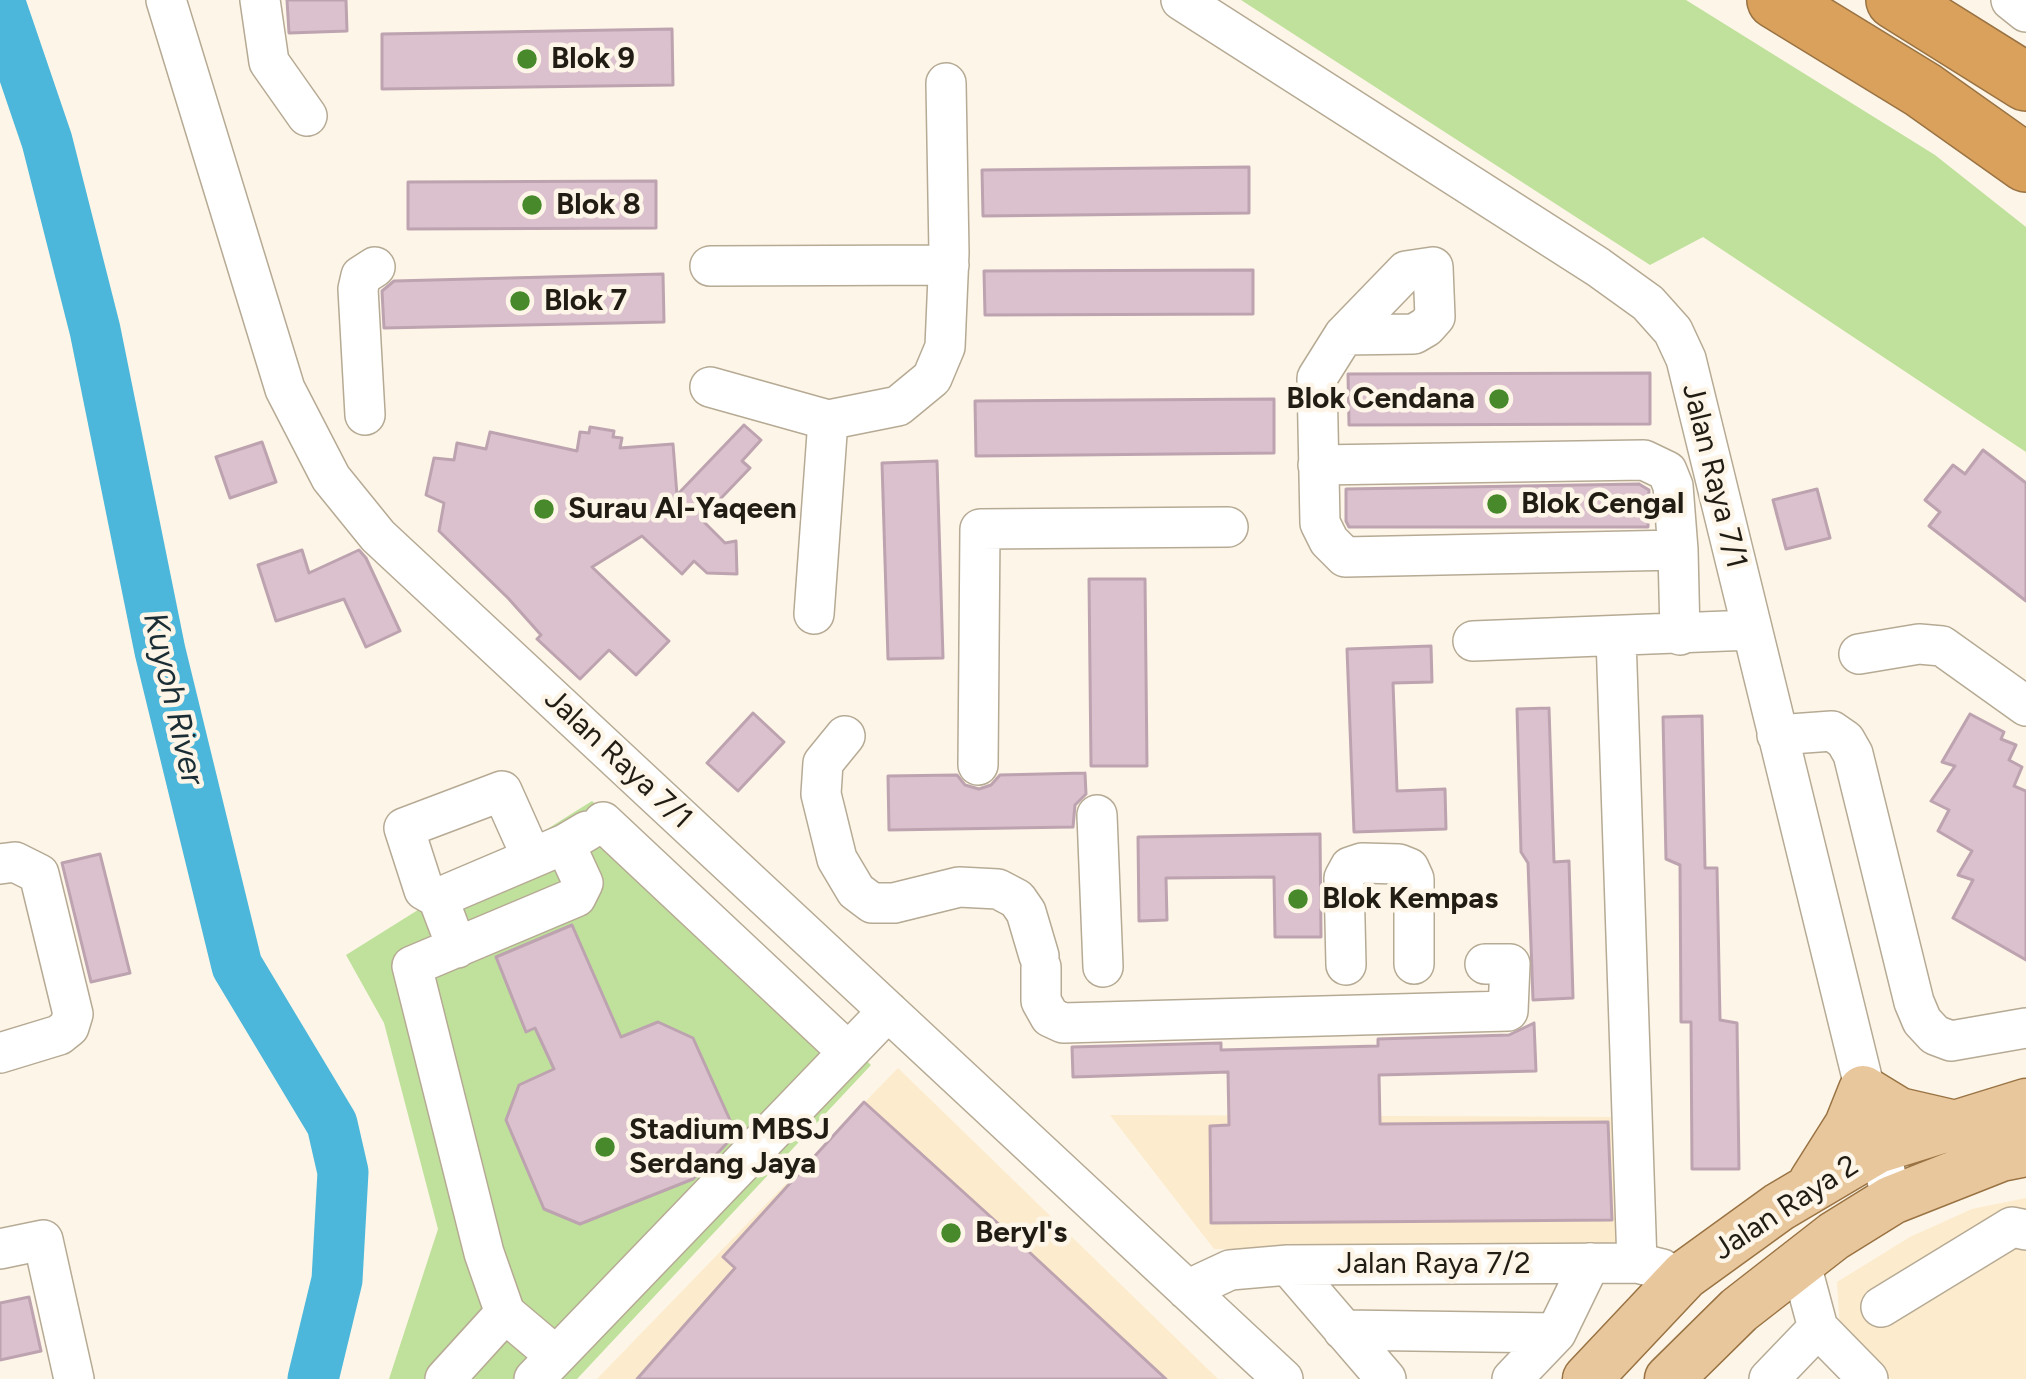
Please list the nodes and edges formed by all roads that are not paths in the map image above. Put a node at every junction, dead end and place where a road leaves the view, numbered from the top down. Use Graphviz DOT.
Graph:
graph roads {
  1 [pos="166,0"];
  2 [pos="260,0"];
  3 [pos="1181,0"];
  4 [pos="1776,0"];
  5 [pos="1895,0"];
  6 [pos="2011,0"];
  7 [pos="2026,12"];
  8 [pos="2026,82"];
  9 [pos="946,83"];
  10 [pos="308,116"];
  11 [pos="2026,163"];
  12 [pos="710,266"];
  13 [pos="949,266"];
  14 [pos="375,267"];
  15 [pos="1344,334"];
  16 [pos="710,387"];
  17 [pos="365,415"];
  18 [pos="828,420"];
  19 [pos="1318,465"];
  20 [pos="1228,526"];
  21 [pos="1678,550"];
  22 [pos="814,614"];
  23 [pos="1751,630"];
  24 [pos="1681,635"];
  25 [pos="1616,637"];
  26 [pos="1473,641"];
  27 [pos="1859,654"];
  28 [pos="2026,706"];
  29 [pos="1777,735"];
  30 [pos="844,736"];
  31 [pos="978,765"];
  32 [pos="641,781"];
  33 [pos="1097,815"];
  34 [pos="603,822"];
  35 [pos="548,851"];
  36 [pos="0,864"];
  37 [pos="438,898"];
  38 [pos="457,948"];
  39 [pos="1414,964"];
  40 [pos="1485,964"];
  41 [pos="1346,965"];
  42 [pos="1103,967"];
  43 [pos="887,1011"];
  44 [pos="2026,1028"];
  45 [pos="846,1050"];
  46 [pos="0,1053"];
  47 [pos="1863,1090"];
  48 [pos="2026,1103"];
  49 [pos="1952,1124"];
  50 [pos="1877,1149"];
  51 [pos="2026,1152"];
  52 [pos="1807,1190"];
  53 [pos="1892,1200"];
  54 [pos="2026,1230"];
  55 [pos="0,1249"];
  56 [pos="1800,1262"];
  57 [pos="1590,1263"];
  58 [pos="1637,1263"];
  59 [pos="1288,1264"];
  60 [pos="1684,1275"];
  61 [pos="1187,1290"];
  62 [pos="1881,1307"];
  63 [pos="505,1313"];
  64 [pos="1818,1328"];
  65 [pos="1343,1330"];
  66 [pos="1556,1333"];
  67 [pos="545,1367"];
  68 [pos="1855,1375"];
  69 [pos="74,1379"];
  70 [pos="446,1379"];
  71 [pos="1283,1379"];
  72 [pos="1386,1379"];
  73 [pos="1512,1379"];
  74 [pos="1587,1379"];
  75 [pos="1669,1379"];
  76 [pos="1769,1379"];
  1 -- 32 [label="street, Jalan Raya 7/1"];
  2 -- 10 [label="street"];
  3 -- 23 [label="street, Jalan Raya 7/1"];
  4 -- 11 [label="highway"];
  5 -- 8 [label="highway"];
  6 -- 7 [label="street"];
  9 -- 13 [label="street"];
  12 -- 13 [label="street"];
  13 -- 18 [label="street"];
  14 -- 17 [label="street"];
  15 -- 19 [label="street"];
  16 -- 18 [label="street"];
  18 -- 22 [label="street"];
  19 -- 21 [label="street"];
  19 -- 21 [label="street"];
  20 -- 31 [label="street"];
  21 -- 24 [label="street"];
  23 -- 24 [label="street"];
  23 -- 29 [label="street, Jalan Raya 7/1"];
  24 -- 25 [label="street"];
  25 -- 26 [label="street"];
  25 -- 58 [label="street"];
  27 -- 28 [label="street"];
  29 -- 44 [label="street"];
  29 -- 47 [label="street, Jalan Raya 7/1"];
  30 -- 40 [label="street"];
  32 -- 34 [label="street"];
  32 -- 43 [label="street, Jalan Raya 7/1"];
  33 -- 42 [label="street"];
  34 -- 35 [label="street"];
  34 -- 45 [label="street"];
  35 -- 37 [label="street"];
  35 -- 37 [label="street"];
  35 -- 38 [label="street"];
  36 -- 46 [label="street"];
  37 -- 38 [label="street"];
  38 -- 63 [label="street"];
  39 -- 41 [label="street"];
  43 -- 45 [label="street"];
  43 -- 61 [label="street, Jalan Raya 7/1"];
  45 -- 67 [label="street"];
  47 -- 49 [label="main road"];
  47 -- 50 [label="street, Jalan Raya 7/1"];
  47 -- 52 [label="main road"];
  48 -- 49 [label="main road, Jalan Raya 2"];
  49 -- 50 [label="main road, Jalan Raya 2"];
  50 -- 52 [label="main road, Jalan Raya 2"];
  50 -- 53 [label="street, Jalan Raya 7/1"];
  51 -- 53 [label="main road, Jalan Raya 2"];
  52 -- 60 [label="main road, Jalan Raya 2"];
  53 -- 56 [label="main road, Jalan Raya 2"];
  54 -- 62 [label="street"];
  55 -- 69 [label="street"];
  56 -- 64 [label="street"];
  56 -- 75 [label="main road, Jalan Raya 2"];
  57 -- 58 [label="street, Jalan Raya 7/2"];
  57 -- 59 [label="street, Jalan Raya 7/2"];
  57 -- 66 [label="street"];
  58 -- 60 [label="street, Jalan Raya 7/2"];
  59 -- 61 [label="street, Jalan Raya 7/2"];
  59 -- 65 [label="street"];
  60 -- 74 [label="main road, Jalan Raya 2"];
  61 -- 71 [label="street, Jalan Raya 7/1"];
  63 -- 67 [label="street"];
  63 -- 70 [label="street"];
  64 -- 68 [label="street"];
  64 -- 76 [label="street"];
  65 -- 66 [label="street"];
  65 -- 72 [label="street"];
  66 -- 73 [label="street"];
}
